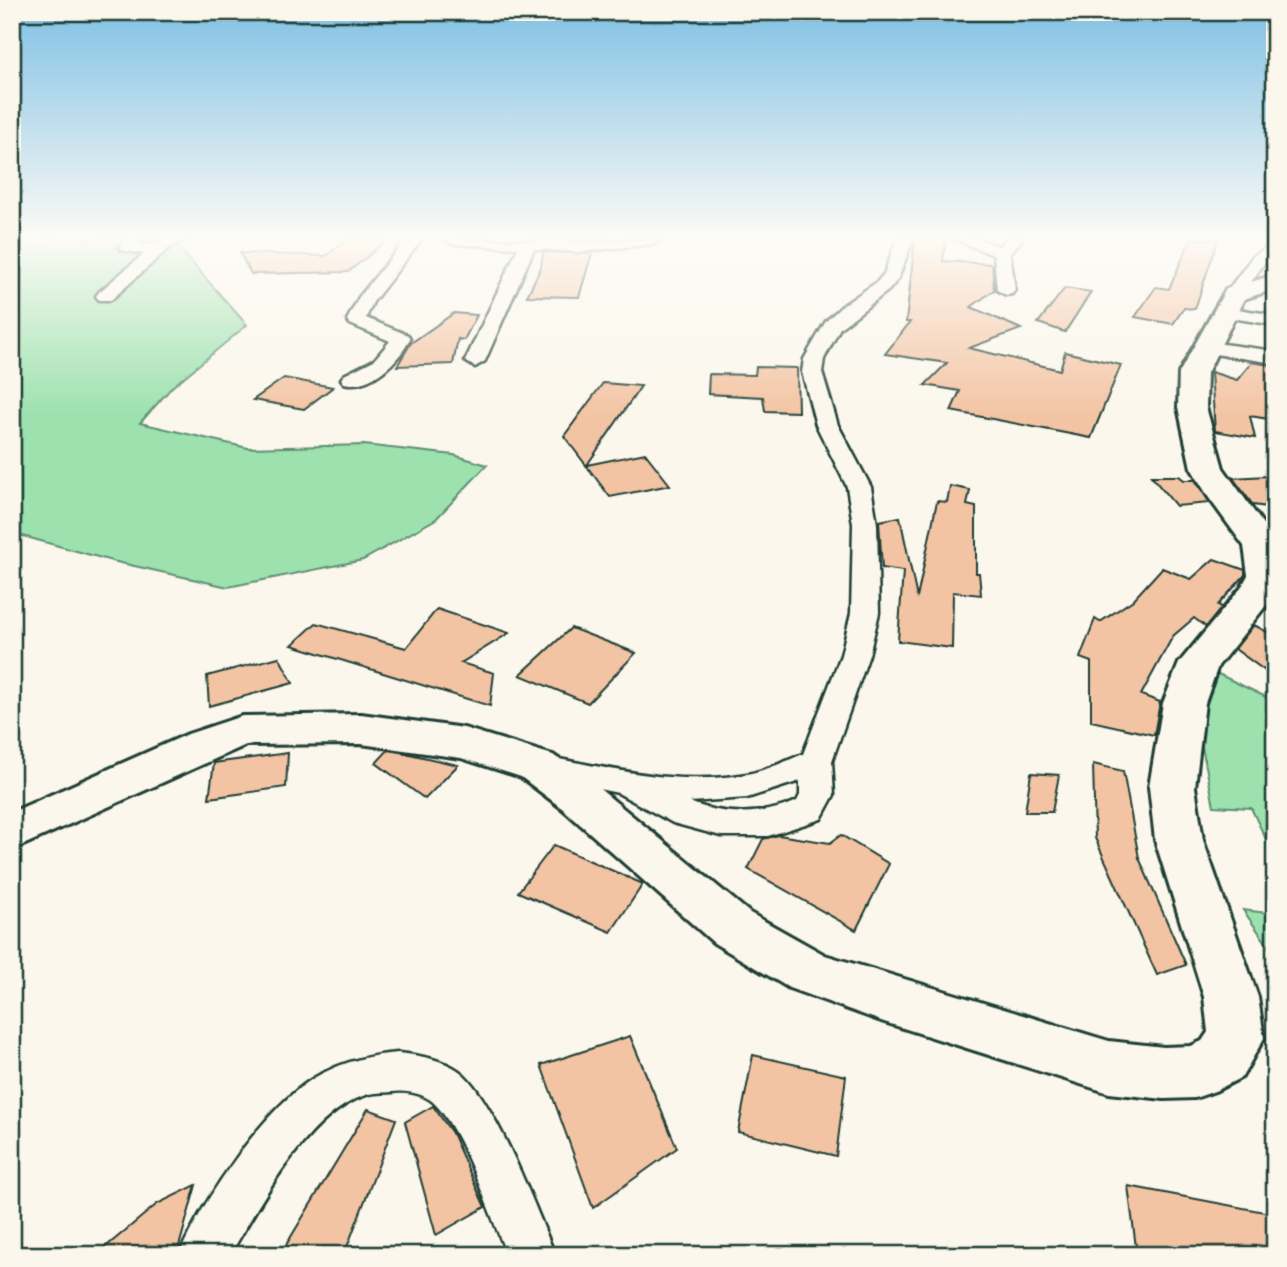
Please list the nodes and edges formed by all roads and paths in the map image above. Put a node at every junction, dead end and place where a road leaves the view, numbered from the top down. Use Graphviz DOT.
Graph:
graph roads {
  1 [pos="367,298"];
  2 [pos="503,298"];
  3 [pos="865,298"];
  4 [pos="1236,309"];
  5 [pos="1275,320"];
  6 [pos="1275,358"];
  7 [pos="475,360"];
  8 [pos="351,379"];
  9 [pos="1268,547"];
  10 [pos="537,766"];
  11 [pos="12,832"];
  12 [pos="203,1255"];
  13 [pos="531,1255"];
  1 -- 8 [label="street"];
  2 -- 7 [label="street"];
  3 -- 10 [label="street"];
  4 -- 5 [label="street"];
  4 -- 6 [label="street"];
  4 -- 9 [label="street"];
  9 -- 10 [label="street"];
  10 -- 11 [label="street"];
  12 -- 13 [label="street"];
}
